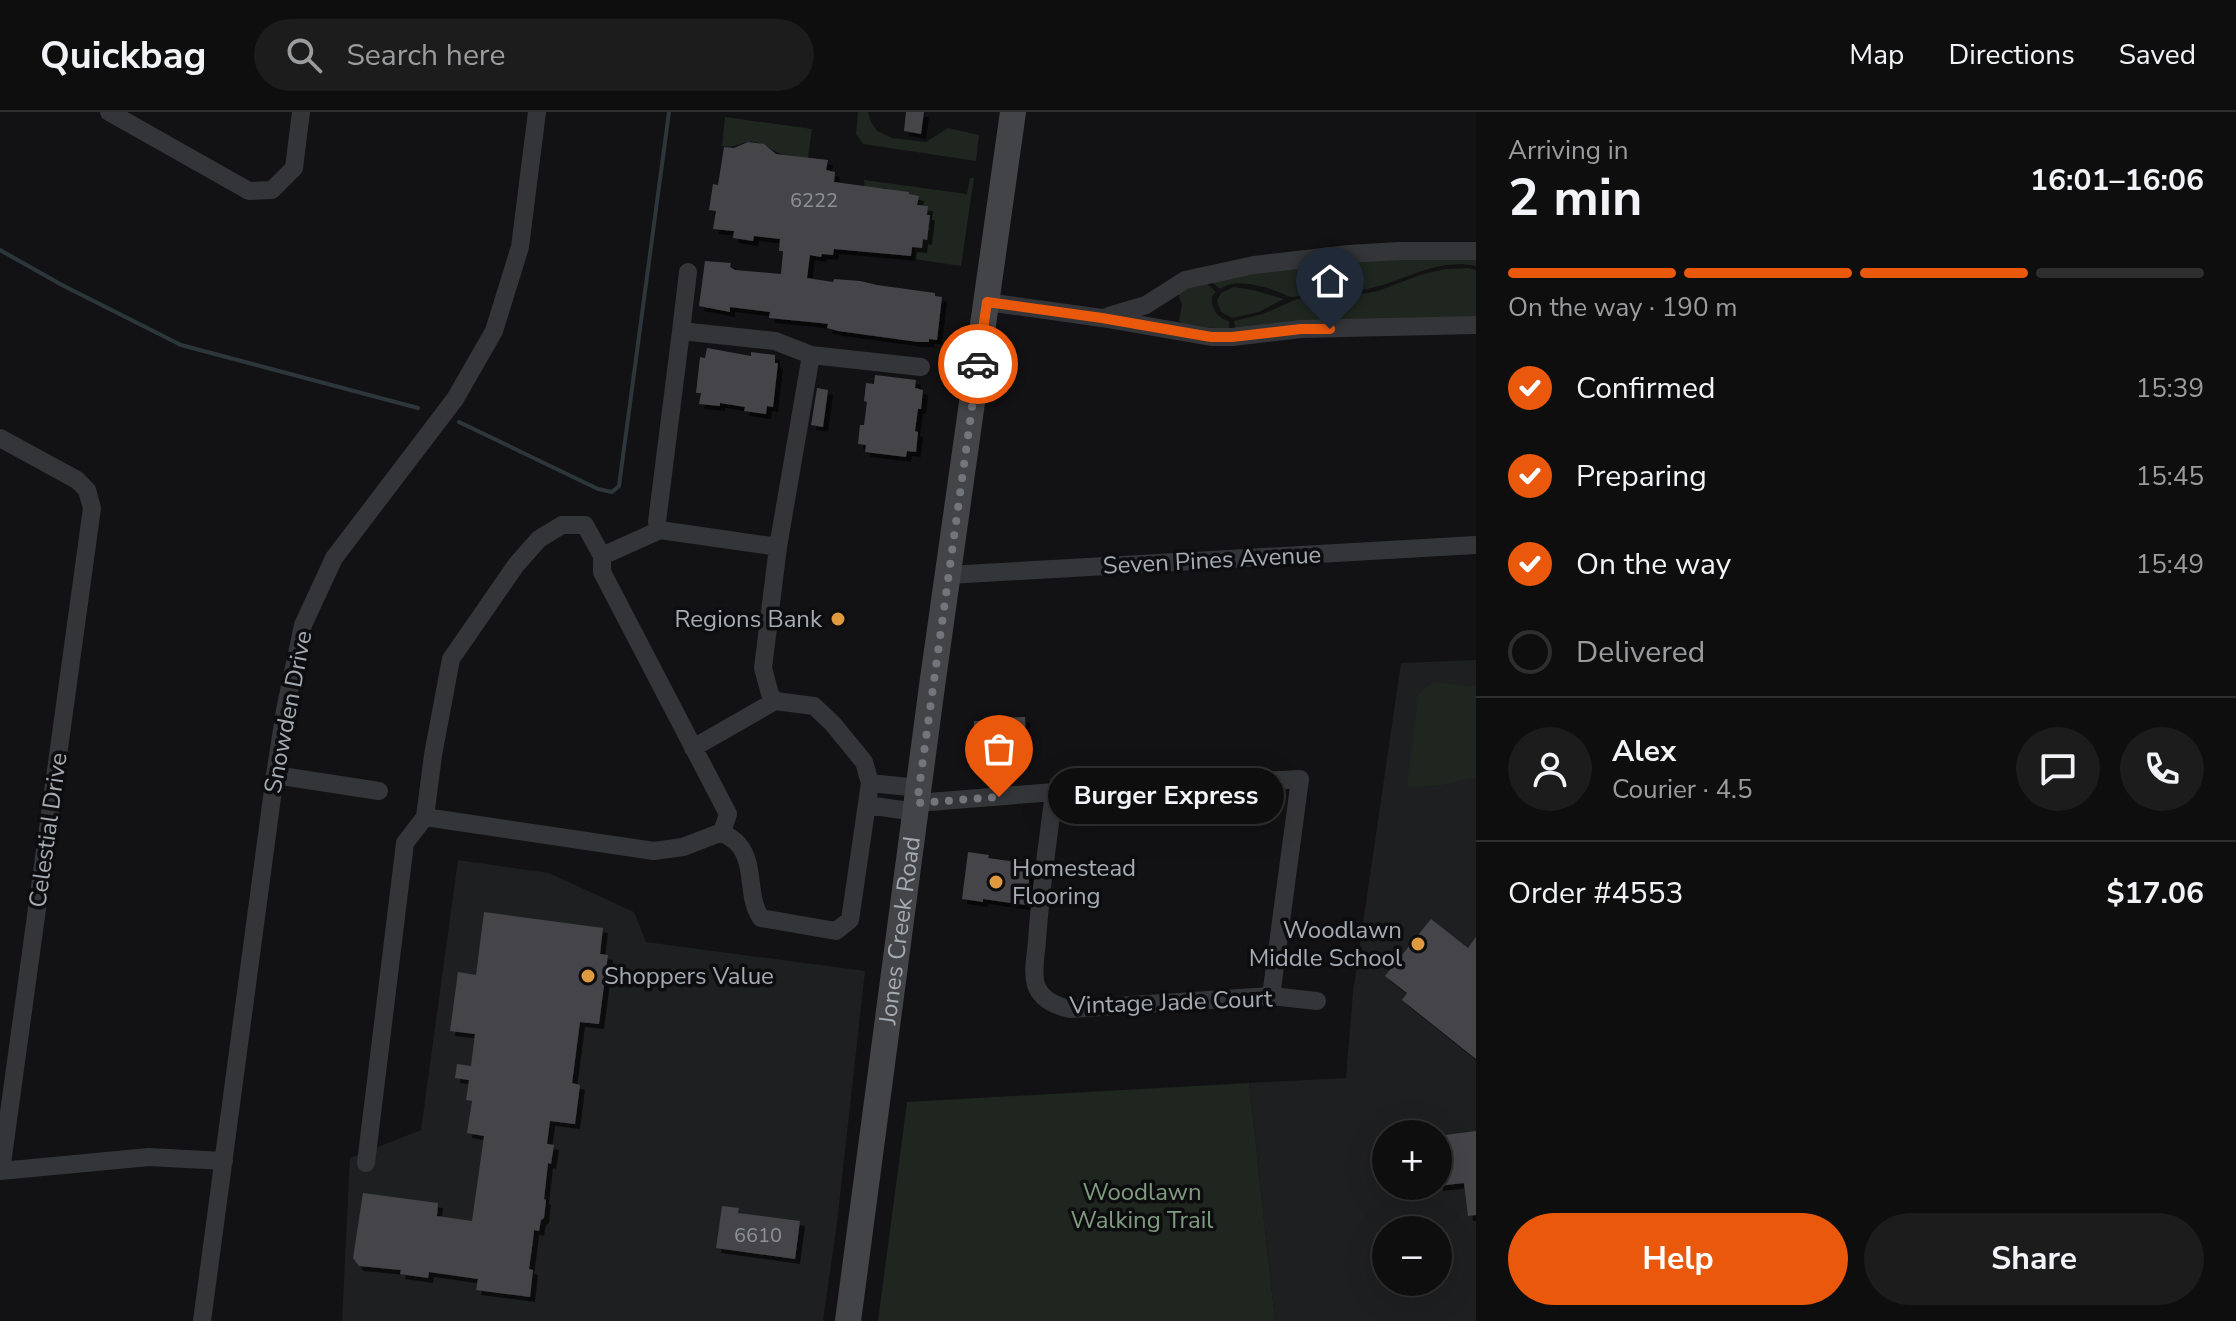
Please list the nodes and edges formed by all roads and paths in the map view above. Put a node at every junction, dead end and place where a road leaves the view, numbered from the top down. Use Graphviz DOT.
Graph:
graph roads {
  1 [pos="109,112"];
  2 [pos="301,112"];
  3 [pos="537,112"];
  4 [pos="1013,112"];
  5 [pos="1476,251"];
  6 [pos="688,272"];
  7 [pos="987,302"];
  8 [pos="1102,318"];
  9 [pos="1476,325"];
  10 [pos="681,331"];
  11 [pos="811,355"];
  12 [pos="921,367"];
  13 [pos="0,438"];
  14 [pos="660,530"];
  15 [pos="1476,545"];
  16 [pos="778,547"];
  17 [pos="602,556"];
  18 [pos="948,575"];
  19 [pos="775,701"];
  20 [pos="693,748"];
  21 [pos="275,775"];
  22 [pos="870,783"];
  23 [pos="379,791"];
  24 [pos="1054,792"];
  25 [pos="917,801"];
  26 [pos="867,805"];
  27 [pos="425,817"];
  28 [pos="722,832"];
  29 [pos="1271,996"];
  30 [pos="1317,1001"];
  31 [pos="224,1161"];
  32 [pos="366,1163"];
  33 [pos="1,1171"];
  34 [pos="202,1321"];
  35 [pos="848,1321"];
  1 -- 2 [label="street"];
  3 -- 21 [label="street, Snowden Drive"];
  4 -- 7 [label="main road, Jones Creek Road"];
  5 -- 8 [label="street"];
  6 -- 10 [label="street"];
  7 -- 8 [label="street"];
  7 -- 18 [label="main road, Jones Creek Road"];
  8 -- 9 [label="street"];
  10 -- 11 [label="street"];
  10 -- 14 [label="street"];
  11 -- 12 [label="street"];
  11 -- 16 [label="street"];
  13 -- 33 [label="street, Celestial Drive"];
  14 -- 16 [label="street"];
  14 -- 17 [label="street"];
  15 -- 18 [label="street, Seven Pines Avenue"];
  16 -- 19 [label="street"];
  17 -- 20 [label="street"];
  17 -- 27 [label="street"];
  18 -- 25 [label="main road, Jones Creek Road"];
  19 -- 20 [label="street"];
  19 -- 22 [label="street"];
  20 -- 28 [label="street"];
  21 -- 23 [label="street"];
  21 -- 31 [label="street, Snowden Drive"];
  22 -- 25 [label="street"];
  22 -- 26 [label="street"];
  24 -- 25 [label="street"];
  24 -- 29 [label="street, Vintage Jade Court"];
  24 -- 29 [label="street"];
  25 -- 26 [label="street"];
  25 -- 35 [label="main road, Jones Creek Road"];
  26 -- 28 [label="street"];
  27 -- 28 [label="street"];
  27 -- 32 [label="street"];
  29 -- 30 [label="street, Vintage Jade Court"];
  31 -- 33 [label="street"];
  31 -- 34 [label="street, Snowden Drive"];
}
